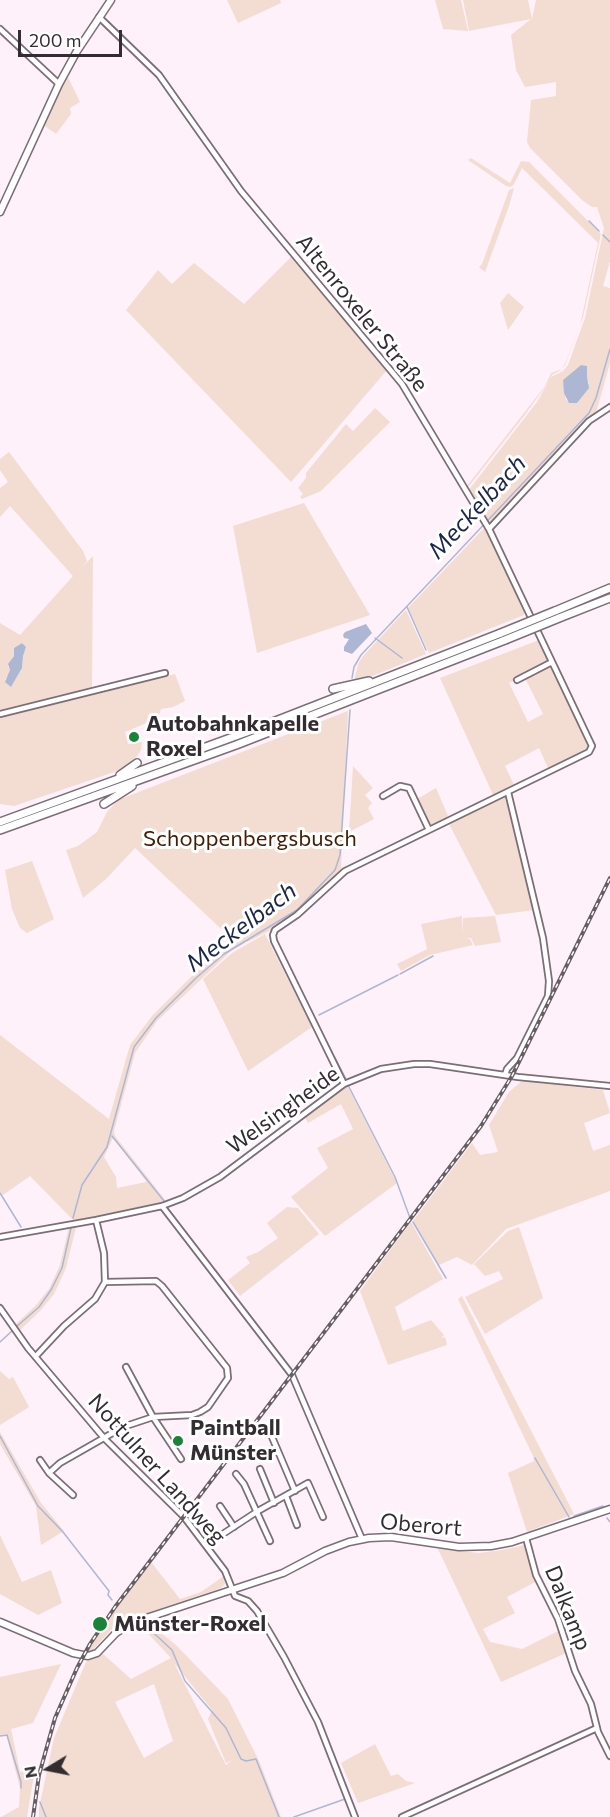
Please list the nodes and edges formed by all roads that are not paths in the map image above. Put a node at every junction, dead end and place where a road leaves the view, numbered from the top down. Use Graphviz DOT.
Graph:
graph roads {
  1 [pos="111,0"];
  2 [pos="99,17"];
  3 [pos="0,29"];
  4 [pos="59,84"];
  5 [pos="0,212"];
  6 [pos="610,407"];
  7 [pos="488,527"];
  8 [pos="610,588"];
  9 [pos="610,598"];
  10 [pos="557,615"];
  11 [pos="503,637"];
  12 [pos="552,662"];
  13 [pos="165,673"];
  14 [pos="390,677"];
  15 [pos="516,681"];
  16 [pos="333,689"];
  17 [pos="0,714"];
  18 [pos="137,763"];
  19 [pos="155,774"];
  20 [pos="93,789"];
  21 [pos="508,792"];
  22 [pos="383,796"];
  23 [pos="104,804"];
  24 [pos="0,822"];
  25 [pos="0,830"];
  26 [pos="429,830"];
  27 [pos="505,1075"];
  28 [pos="344,1084"];
  29 [pos="610,1086"];
  30 [pos="162,1206"];
  31 [pos="96,1221"];
  32 [pos="0,1237"];
  33 [pos="105,1282"];
  34 [pos="0,1308"];
  35 [pos="36,1356"];
  36 [pos="126,1367"];
  37 [pos="153,1417"];
  38 [pos="272,1437"];
  39 [pos="104,1438"];
  40 [pos="181,1459"];
  41 [pos="40,1460"];
  42 [pos="260,1469"];
  43 [pos="49,1473"];
  44 [pos="236,1474"];
  45 [pos="295,1491"];
  46 [pos="73,1495"];
  47 [pos="286,1496"];
  48 [pos="274,1503"];
  49 [pos="220,1506"];
  50 [pos="610,1509"];
  51 [pos="258,1511"];
  52 [pos="323,1517"];
  53 [pos="297,1524"];
  54 [pos="234,1527"];
  55 [pos="526,1538"];
  56 [pos="362,1539"];
  57 [pos="270,1541"];
  58 [pos="206,1545"];
  59 [pos="232,1590"];
  60 [pos="0,1622"];
  61 [pos="597,1728"];
  62 [pos="610,1756"];
  63 [pos="355,1817"];
  64 [pos="402,1817"];
  1 -- 2 [label="main road"];
  2 -- 4 [label="main road"];
  2 -- 7 [label="street, Altenroxeler Straße"];
  3 -- 4 [label="street"];
  4 -- 5 [label="main road"];
  6 -- 7 [label="street"];
  7 -- 12 [label="street, Altenroxeler Straße"];
  8 -- 10 [label="highway"];
  9 -- 10 [label="highway"];
  10 -- 11 [label="highway, bridge"];
  11 -- 14 [label="highway"];
  11 -- 19 [label="highway"];
  12 -- 15 [label="street"];
  12 -- 21 [label="street, Altenroxeler Straße"];
  13 -- 17 [label="street"];
  14 -- 16 [label="highway"];
  14 -- 20 [label="highway"];
  18 -- 20 [label="highway"];
  19 -- 23 [label="highway"];
  19 -- 25 [label="highway"];
  20 -- 24 [label="highway"];
  21 -- 26 [label="street, Altenroxeler Straße"];
  21 -- 27 [label="street"];
  22 -- 26 [label="street"];
  26 -- 28 [label="street, Altenroxeler Straße"];
  27 -- 28 [label="street, Welsingheide"];
  27 -- 29 [label="street, Welsingheide"];
  28 -- 30 [label="street, Welsingheide"];
  30 -- 31 [label="street, Welsingheide"];
  30 -- 56 [label="street"];
  31 -- 32 [label="street, Welsingheide"];
  31 -- 33 [label="street"];
  33 -- 35 [label="street"];
  33 -- 37 [label="street"];
  34 -- 35 [label="street, Nottulner Landweg"];
  35 -- 39 [label="street, Nottulner Landweg"];
  36 -- 37 [label="street"];
  37 -- 39 [label="street"];
  37 -- 40 [label="street"];
  38 -- 45 [label="street"];
  39 -- 43 [label="street"];
  39 -- 58 [label="street, Nottulner Landweg"];
  41 -- 43 [label="street"];
  42 -- 48 [label="street"];
  43 -- 46 [label="street"];
  44 -- 51 [label="street"];
  45 -- 47 [label="street"];
  45 -- 52 [label="street"];
  47 -- 48 [label="street"];
  47 -- 53 [label="street"];
  48 -- 51 [label="street"];
  49 -- 54 [label="street"];
  50 -- 55 [label="main road, Oberort"];
  51 -- 54 [label="street"];
  51 -- 57 [label="street"];
  54 -- 58 [label="street"];
  55 -- 56 [label="main road, Oberort"];
  55 -- 61 [label="street, Dalkamp"];
  56 -- 59 [label="main road, Oberort"];
  58 -- 59 [label="street, Nottulner Landweg"];
  59 -- 60 [label="main road, Oberort"];
  59 -- 63 [label="street, Nottulner Landweg"];
  61 -- 62 [label="street, Dalkamp"];
  61 -- 64 [label="street"];
}
